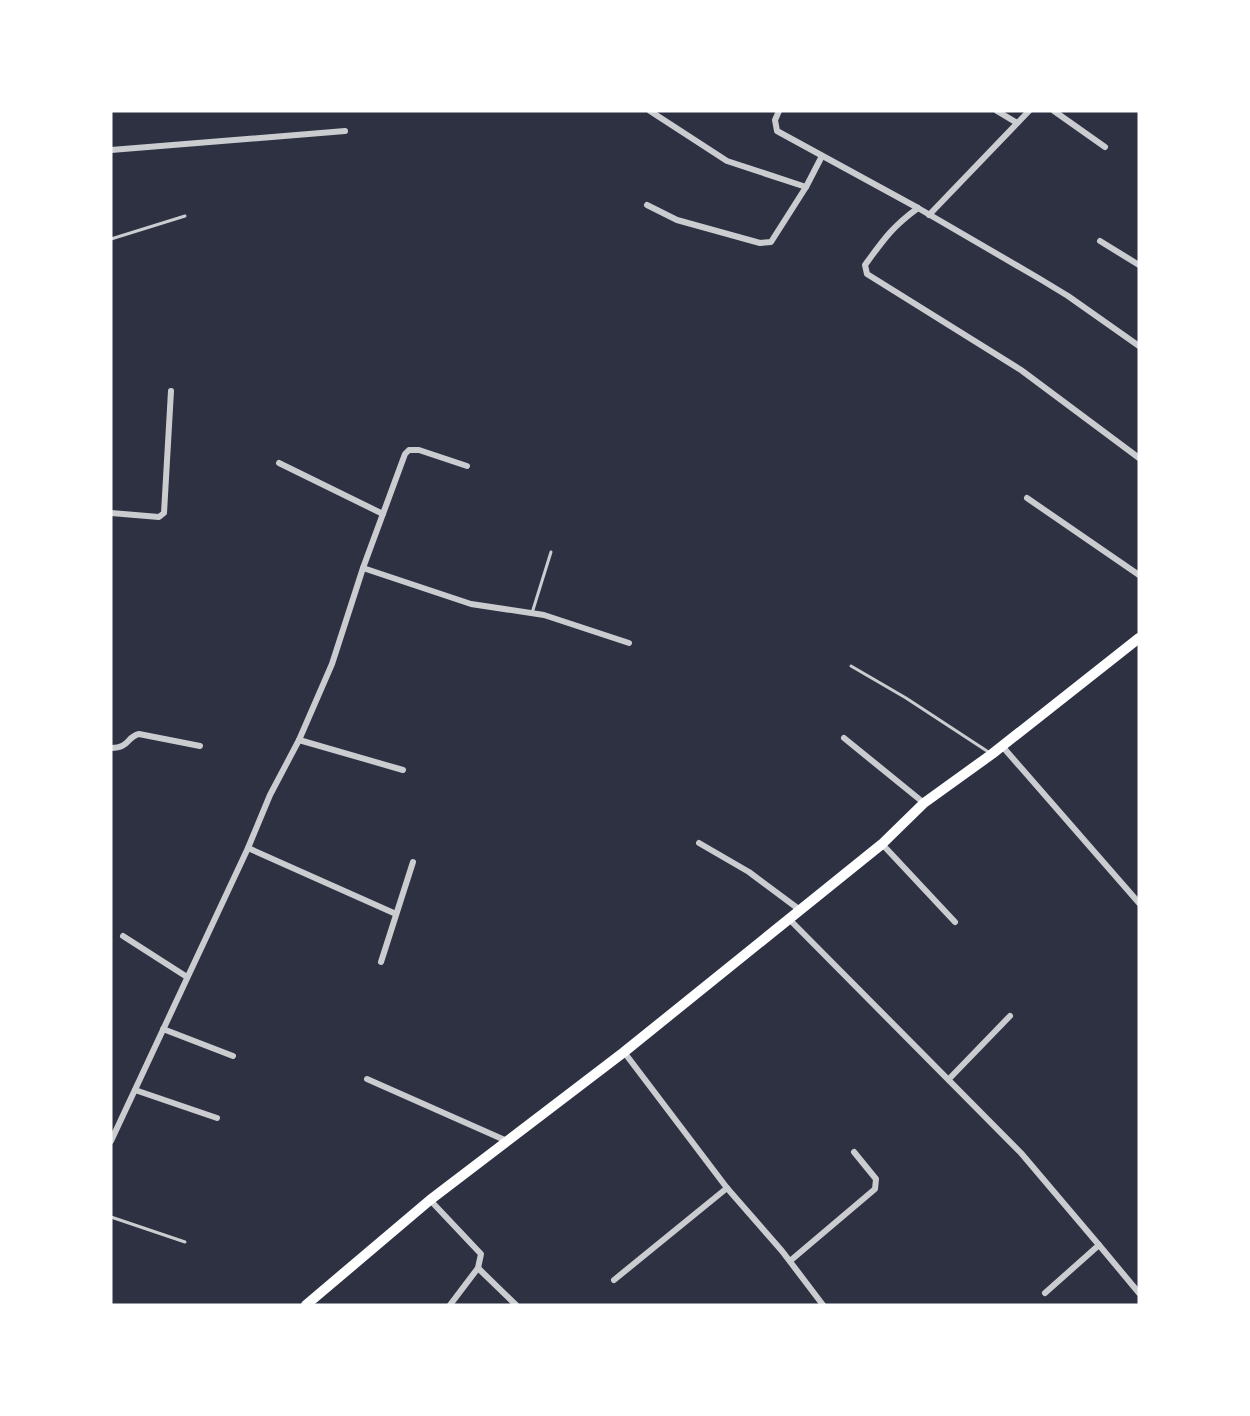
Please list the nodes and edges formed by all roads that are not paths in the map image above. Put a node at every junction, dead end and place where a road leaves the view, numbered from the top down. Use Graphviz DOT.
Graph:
graph roads {
  1 [pos="650,111"];
  2 [pos="779,111"];
  3 [pos="997,111"];
  4 [pos="1029,111"];
  5 [pos="1054,111"];
  6 [pos="1017,123"];
  7 [pos="345,131"];
  8 [pos="1105,147"];
  9 [pos="111,150"];
  10 [pos="822,156"];
  11 [pos="806,187"];
  12 [pos="647,205"];
  13 [pos="918,208"];
  14 [pos="929,215"];
  15 [pos="185,216"];
  16 [pos="111,239"];
  17 [pos="1100,241"];
  18 [pos="1139,265"];
  19 [pos="1139,346"];
  20 [pos="171,391"];
  21 [pos="1139,458"];
  22 [pos="279,464"];
  23 [pos="467,466"];
  24 [pos="1027,498"];
  25 [pos="111,513"];
  26 [pos="382,514"];
  27 [pos="551,552"];
  28 [pos="363,568"];
  29 [pos="1139,575"];
  30 [pos="532,613"];
  31 [pos="1139,638"];
  32 [pos="629,643"];
  33 [pos="851,666"];
  34 [pos="844,738"];
  35 [pos="298,740"];
  36 [pos="200,746"];
  37 [pos="1002,746"];
  38 [pos="111,748"];
  39 [pos="992,754"];
  40 [pos="403,770"];
  41 [pos="924,803"];
  42 [pos="699,843"];
  43 [pos="882,844"];
  44 [pos="248,848"];
  45 [pos="412,862"];
  46 [pos="1139,903"];
  47 [pos="800,910"];
  48 [pos="396,914"];
  49 [pos="789,919"];
  50 [pos="955,922"];
  51 [pos="123,936"];
  52 [pos="381,962"];
  53 [pos="187,977"];
  54 [pos="1010,1016"];
  55 [pos="163,1029"];
  56 [pos="624,1052"];
  57 [pos="233,1056"];
  58 [pos="367,1079"];
  59 [pos="949,1079"];
  60 [pos="135,1090"];
  61 [pos="217,1118"];
  62 [pos="111,1141"];
  63 [pos="508,1141"];
  64 [pos="854,1152"];
  65 [pos="727,1188"];
  66 [pos="430,1200"];
  67 [pos="111,1217"];
  68 [pos="185,1242"];
  69 [pos="1099,1245"];
  70 [pos="790,1261"];
  71 [pos="478,1268"];
  72 [pos="614,1280"];
  73 [pos="1045,1293"];
  74 [pos="1139,1293"];
  75 [pos="306,1305"];
  76 [pos="450,1305"];
  77 [pos="516,1305"];
  78 [pos="823,1305"];
  1 -- 11 [label="street"];
  2 -- 10 [label="street"];
  3 -- 6 [label="street"];
  4 -- 6 [label="street"];
  5 -- 8 [label="street"];
  6 -- 14 [label="street"];
  7 -- 9 [label="street"];
  10 -- 11 [label="street"];
  10 -- 13 [label="street"];
  11 -- 12 [label="street"];
  13 -- 14 [label="street"];
  13 -- 21 [label="street"];
  14 -- 19 [label="street"];
  15 -- 16 [label="lane"];
  17 -- 18 [label="street"];
  20 -- 25 [label="street"];
  22 -- 26 [label="street"];
  23 -- 26 [label="street"];
  24 -- 29 [label="street"];
  26 -- 28 [label="street"];
  27 -- 30 [label="lane"];
  28 -- 30 [label="street"];
  28 -- 35 [label="street"];
  30 -- 32 [label="street"];
  31 -- 37 [label="highway"];
  33 -- 39 [label="lane"];
  34 -- 41 [label="street"];
  35 -- 40 [label="street"];
  35 -- 44 [label="street"];
  36 -- 38 [label="street"];
  37 -- 39 [label="highway"];
  37 -- 46 [label="street"];
  39 -- 41 [label="highway"];
  41 -- 43 [label="highway"];
  42 -- 47 [label="street"];
  43 -- 47 [label="highway"];
  43 -- 50 [label="street"];
  44 -- 48 [label="street"];
  44 -- 53 [label="street"];
  45 -- 48 [label="street"];
  47 -- 49 [label="highway"];
  48 -- 52 [label="street"];
  49 -- 56 [label="highway"];
  49 -- 59 [label="street"];
  51 -- 53 [label="street"];
  53 -- 55 [label="street"];
  54 -- 59 [label="street"];
  55 -- 57 [label="street"];
  55 -- 60 [label="street"];
  56 -- 63 [label="highway"];
  56 -- 65 [label="street"];
  58 -- 63 [label="street"];
  59 -- 69 [label="street"];
  60 -- 61 [label="street"];
  60 -- 62 [label="street"];
  63 -- 66 [label="highway"];
  64 -- 70 [label="street"];
  65 -- 70 [label="street"];
  65 -- 72 [label="street"];
  66 -- 71 [label="street"];
  66 -- 75 [label="highway"];
  67 -- 68 [label="lane"];
  69 -- 73 [label="street"];
  69 -- 74 [label="street"];
  70 -- 78 [label="street"];
  71 -- 76 [label="street"];
  71 -- 77 [label="street"];
}
